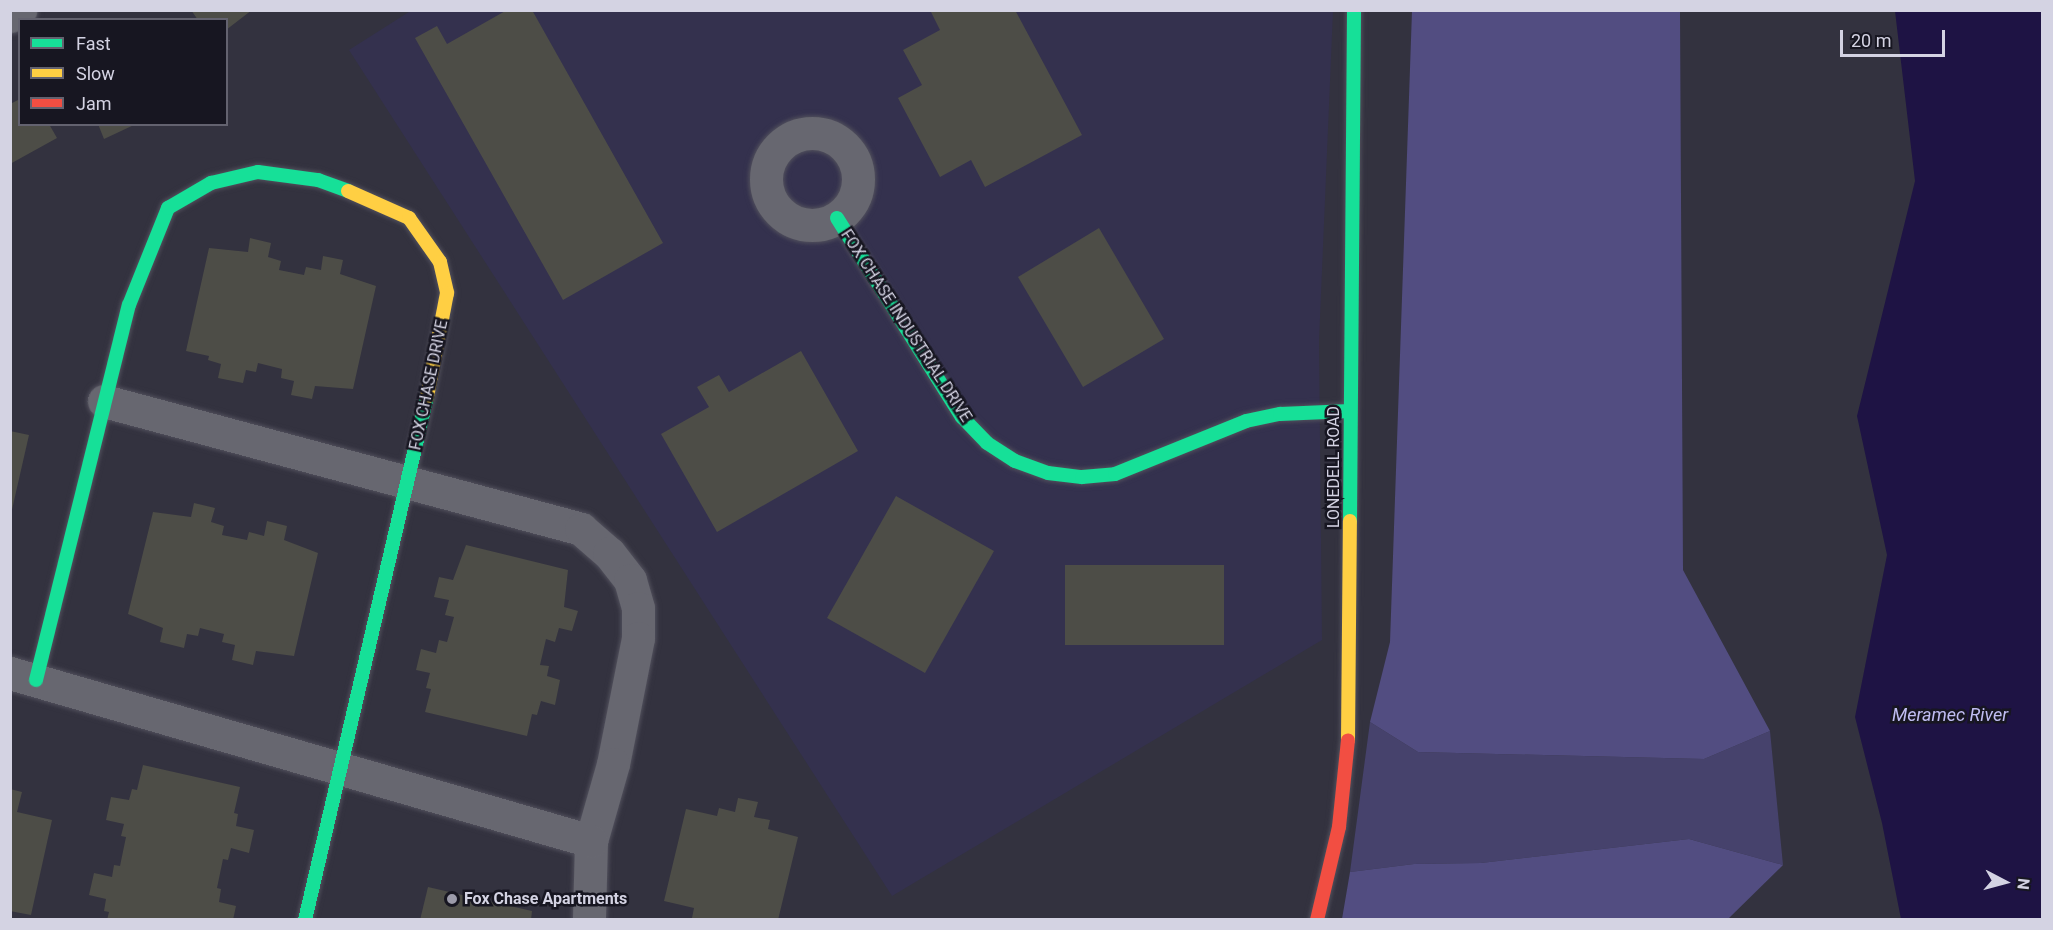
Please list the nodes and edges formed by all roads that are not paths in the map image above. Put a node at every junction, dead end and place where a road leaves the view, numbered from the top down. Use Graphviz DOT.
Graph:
graph roads {
  1 [pos="20,10"];
  2 [pos="1354,10"];
  3 [pos="10,16"];
  4 [pos="837,218"];
  5 [pos="104,402"];
  6 [pos="1350,411"];
  7 [pos="408,483"];
  8 [pos="23,677"];
  9 [pos="343,769"];
  10 [pos="591,841"];
  11 [pos="305,920"];
  12 [pos="589,920"];
  13 [pos="1317,920"];
  1 -- 3 [label="street"];
  2 -- 6 [label="street, LONEDELL ROAD"];
  4 -- 6 [label="street, FOX CHASE INDUSTRIAL DRIVE"];
  5 -- 7 [label="street"];
  5 -- 7 [label="street, FOX CHASE DRIVE"];
  5 -- 8 [label="street, FOX CHASE DRIVE"];
  6 -- 13 [label="street, LONEDELL ROAD"];
  7 -- 9 [label="street, FOX CHASE DRIVE"];
  7 -- 10 [label="street"];
  8 -- 9 [label="street, FOX CHASE DRIVE"];
  9 -- 10 [label="street, FOX CHASE DRIVE"];
  9 -- 11 [label="street, FOX CHASE DRIVE"];
  10 -- 12 [label="street"];
}
